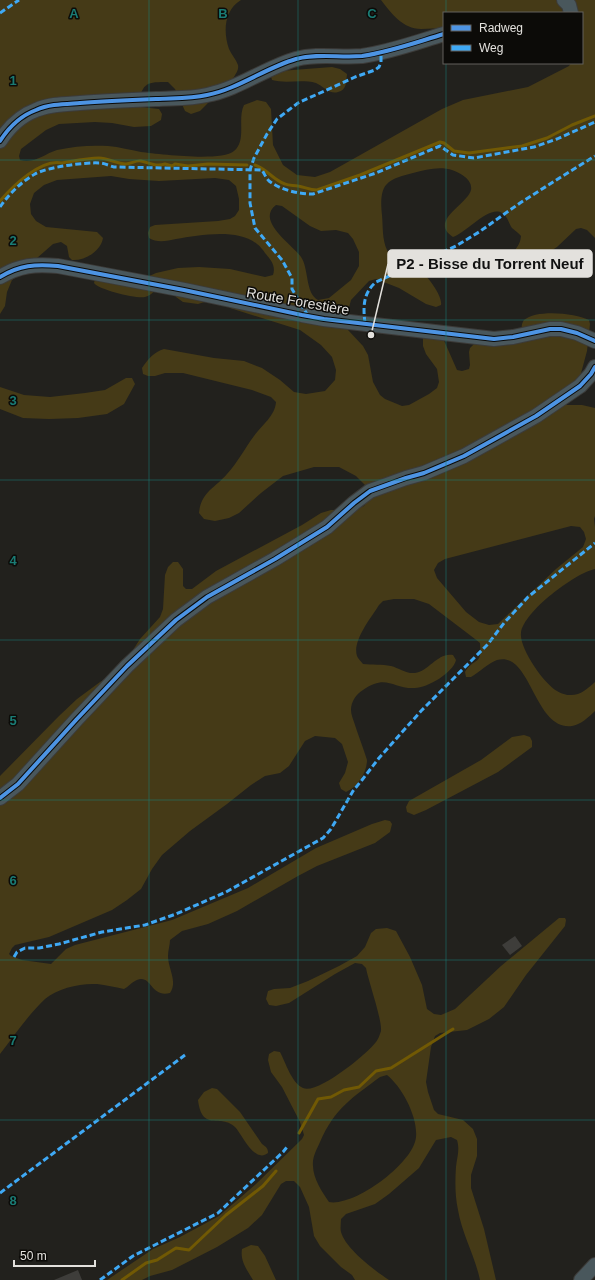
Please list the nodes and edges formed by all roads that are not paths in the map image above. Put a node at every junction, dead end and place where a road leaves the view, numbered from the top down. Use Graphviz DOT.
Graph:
graph roads {
  1 [pos="564,0"];
  2 [pos="571,12"];
  3 [pos="443,34"];
  4 [pos="0,141"];
  5 [pos="0,277"];
  6 [pos="595,341"];
  7 [pos="595,367"];
  8 [pos="0,798"];
  9 [pos="595,1265"];
  10 [pos="581,1280"];
  1 -- 2 [label="street"];
  3 -- 4 [label="street"];
  5 -- 6 [label="street, Route Forestière"];
  7 -- 8 [label="street"];
  9 -- 10 [label="street"];
}
